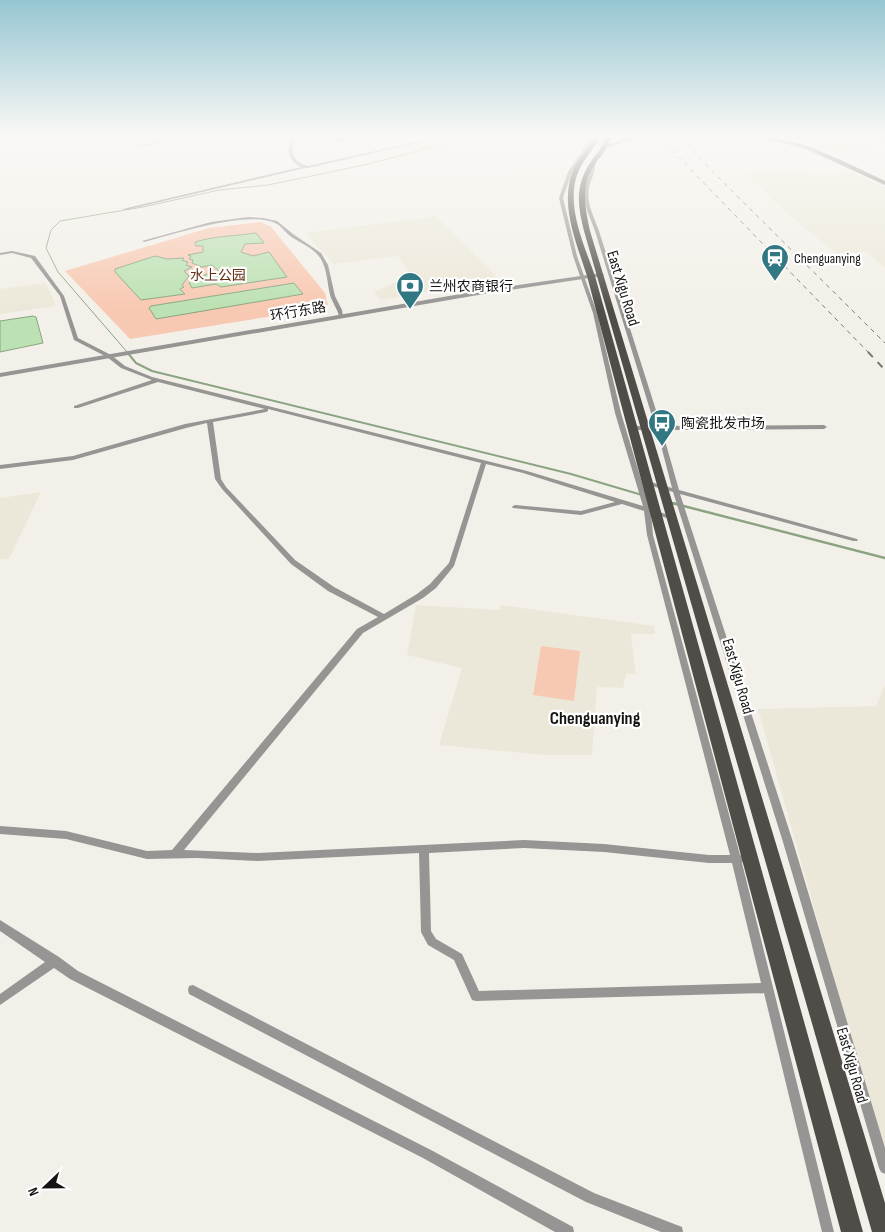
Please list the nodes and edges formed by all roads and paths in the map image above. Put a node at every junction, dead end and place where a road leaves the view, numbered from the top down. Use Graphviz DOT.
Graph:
graph roads {
  1 [pos="187,194"];
  2 [pos="571,194"];
  3 [pos="579,194"];
  4 [pos="586,194"];
  5 [pos="125,209"];
  6 [pos="144,241"];
  7 [pos="0,254"];
  8 [pos="601,275"];
  9 [pos="611,275"];
  10 [pos="586,276"];
  11 [pos="341,316"];
  12 [pos="112,356"];
  13 [pos="616,370"];
  14 [pos="629,370"];
  15 [pos="0,375"];
  16 [pos="157,380"];
  17 [pos="76,407"];
  18 [pos="266,410"];
  19 [pos="210,422"];
  20 [pos="824,427"];
  21 [pos="632,428"];
  22 [pos="646,428"];
  23 [pos="658,428"];
  24 [pos="484,462"];
  25 [pos="0,467"];
  26 [pos="645,486"];
  27 [pos="670,491"];
  28 [pos="622,502"];
  29 [pos="515,507"];
  30 [pos="662,511"];
  31 [pos="855,540"];
  32 [pos="384,617"];
  33 [pos="0,830"];
  34 [pos="424,849"];
  35 [pos="175,854"];
  36 [pos="743,859"];
  37 [pos="0,925"];
  38 [pos="55,961"];
  39 [pos="768,988"];
  40 [pos="193,990"];
  41 [pos="0,1000"];
  42 [pos="885,1168"];
  43 [pos="568,1232"];
  44 [pos="677,1232"];
  45 [pos="828,1232"];
  46 [pos="852,1232"];
  47 [pos="883,1232"];
  1 -- 5 [label="street"];
  2 -- 10 [label="main road, East Xigu Road"];
  3 -- 8 [label="main road, East Xigu Road"];
  4 -- 9 [label="street"];
  6 -- 11 [label="street"];
  7 -- 12 [label="street"];
  8 -- 9 [label="street"];
  8 -- 10 [label="street, 环行东路"];
  8 -- 14 [label="main road, East Xigu Road"];
  9 -- 23 [label="street"];
  10 -- 11 [label="street, 环行东路"];
  10 -- 13 [label="main road, East Xigu Road"];
  10 -- 26 [label="street"];
  11 -- 12 [label="street, 环行东路"];
  12 -- 15 [label="street, 环行东路"];
  12 -- 16 [label="street"];
  13 -- 14 [label="main road"];
  13 -- 21 [label="main road, East Xigu Road"];
  14 -- 22 [label="main road, East Xigu Road"];
  16 -- 17 [label="street"];
  16 -- 24 [label="street"];
  18 -- 19 [label="street"];
  19 -- 25 [label="street"];
  19 -- 32 [label="street"];
  20 -- 23 [label="street"];
  21 -- 22 [label="street"];
  21 -- 26 [label="main road, East Xigu Road"];
  22 -- 23 [label="street"];
  22 -- 27 [label="main road, East Xigu Road"];
  23 -- 27 [label="street"];
  24 -- 28 [label="street"];
  24 -- 32 [label="street"];
  26 -- 27 [label="street"];
  26 -- 30 [label="main road, East Xigu Road"];
  27 -- 30 [label="main road, East Xigu Road"];
  27 -- 31 [label="street"];
  28 -- 29 [label="street"];
  28 -- 30 [label="street"];
  30 -- 36 [label="main road, East Xigu Road"];
  30 -- 42 [label="street"];
  30 -- 47 [label="main road, East Xigu Road"];
  32 -- 35 [label="street"];
  33 -- 35 [label="street"];
  34 -- 35 [label="street"];
  34 -- 36 [label="street"];
  34 -- 39 [label="street"];
  36 -- 39 [label="street"];
  36 -- 46 [label="main road, East Xigu Road"];
  37 -- 38 [label="street"];
  38 -- 41 [label="street"];
  38 -- 43 [label="street"];
  39 -- 45 [label="street"];
  40 -- 44 [label="street"];
}
